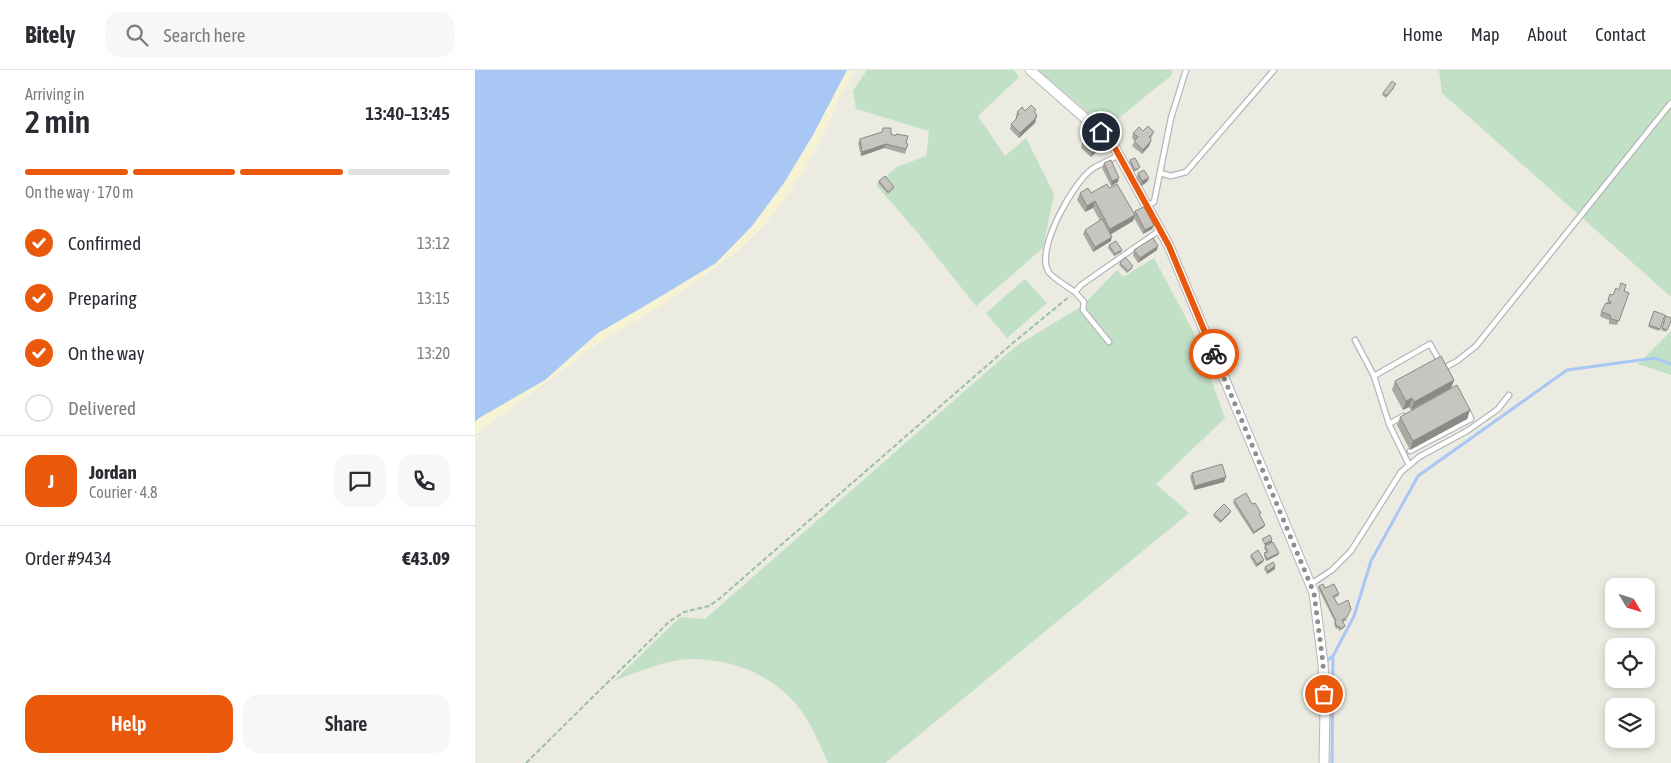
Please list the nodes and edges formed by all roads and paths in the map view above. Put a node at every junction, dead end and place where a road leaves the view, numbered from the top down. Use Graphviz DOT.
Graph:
graph roads {
  1 [pos="1030,70"];
  2 [pos="1186,70"];
  3 [pos="1274,70"];
  4 [pos="1671,103"];
  5 [pos="1119,155"];
  6 [pos="1160,173"];
  7 [pos="1147,206"];
  8 [pos="1160,230"];
  9 [pos="1075,292"];
  10 [pos="1355,340"];
  11 [pos="1109,342"];
  12 [pos="1444,368"];
  13 [pos="1448,375"];
  14 [pos="1374,376"];
  15 [pos="1509,395"];
  16 [pos="1463,403"];
  17 [pos="1406,415"];
  18 [pos="1389,424"];
  19 [pos="1410,451"];
  20 [pos="1409,465"];
  21 [pos="1311,584"];
  22 [pos="526,763"];
  23 [pos="1324,763"];
  1 -- 5 [label="street"];
  2 -- 6 [label="lane"];
  3 -- 6 [label="lane"];
  4 -- 12 [label="lane"];
  5 -- 7 [label="street"];
  5 -- 9 [label="lane"];
  6 -- 7 [label="lane"];
  7 -- 8 [label="street"];
  8 -- 9 [label="lane"];
  8 -- 21 [label="street"];
  9 -- 11 [label="lane"];
  9 -- 22 [label="path"];
  10 -- 14 [label="lane"];
  12 -- 13 [label="lane"];
  12 -- 14 [label="lane"];
  14 -- 18 [label="lane"];
  15 -- 20 [label="lane"];
  16 -- 19 [label="lane"];
  17 -- 18 [label="lane"];
  18 -- 20 [label="lane"];
  20 -- 21 [label="lane"];
  21 -- 23 [label="street"];
}
